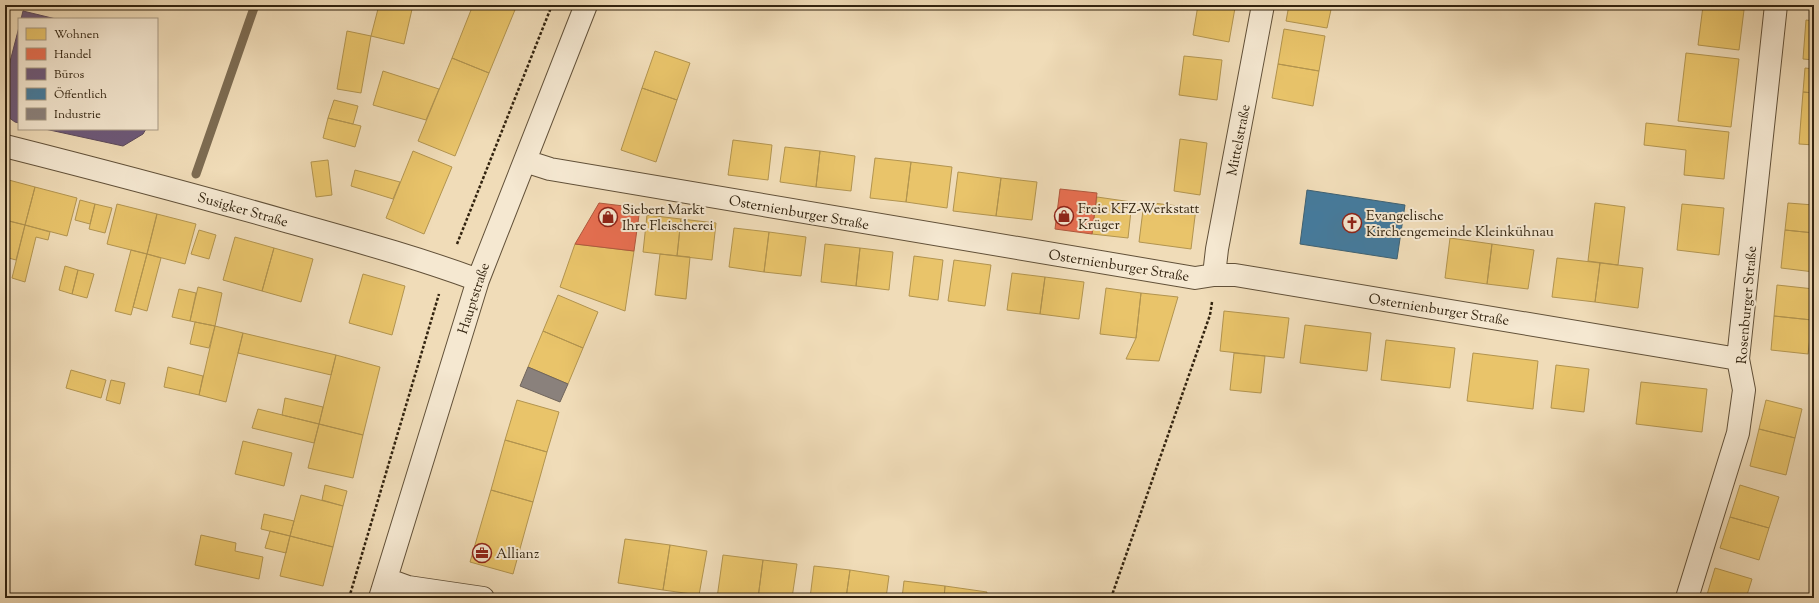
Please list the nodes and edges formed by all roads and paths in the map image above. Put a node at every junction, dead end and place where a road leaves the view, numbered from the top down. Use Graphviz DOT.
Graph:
graph roads {
  1 [pos="586,5"];
  2 [pos="1263,5"];
  3 [pos="1776,5"];
  4 [pos="5,146"];
  5 [pos="525,161"];
  6 [pos="1214,275"];
  7 [pos="478,280"];
  8 [pos="1738,359"];
  9 [pos="383,589"];
  10 [pos="483,598"];
  11 [pos="1111,598"];
  12 [pos="1687,598"];
  1 -- 5 [label="street, Hauptstraße"];
  2 -- 6 [label="street, Mittelstraße"];
  3 -- 8 [label="street, Rosenburger Straße"];
  4 -- 7 [label="street, Susigker Straße"];
  5 -- 6 [label="street, Osternienburger Straße"];
  5 -- 7 [label="street, Hauptstraße"];
  6 -- 8 [label="street, Osternienburger Straße"];
  6 -- 11 [label="path"];
  7 -- 9 [label="street, Hauptstraße"];
  8 -- 12 [label="street, Rosenburger Straße"];
  9 -- 10 [label="street"];
}
